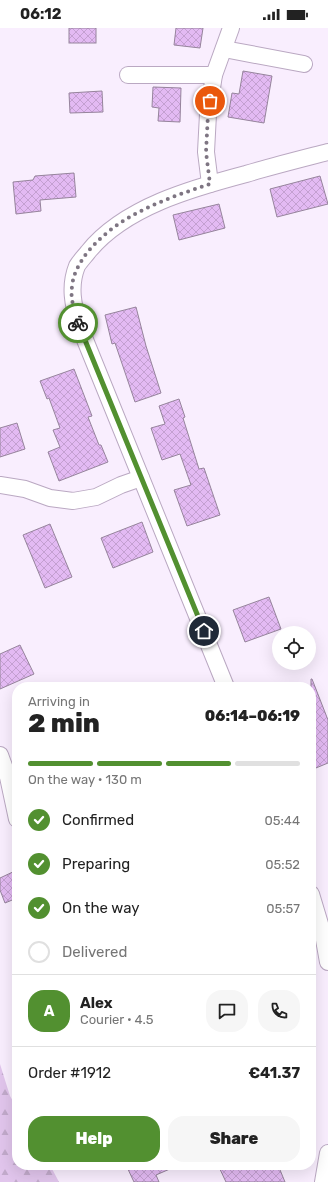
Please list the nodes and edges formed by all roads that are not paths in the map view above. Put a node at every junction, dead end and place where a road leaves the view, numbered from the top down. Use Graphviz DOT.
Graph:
graph roads {
  1 [pos="231,28"];
  2 [pos="224,49"];
  3 [pos="304,64"];
  4 [pos="128,75"];
  5 [pos="214,75"];
  6 [pos="328,152"];
  7 [pos="210,184"];
  8 [pos="141,478"];
  9 [pos="0,485"];
  10 [pos="224,682"];
  11 [pos="0,755"];
  12 [pos="12,796"];
  13 [pos="316,911"];
  14 [pos="328,962"];
  15 [pos="328,1153"];
  16 [pos="323,1182"];
  1 -- 2 [label="street"];
  2 -- 3 [label="street"];
  2 -- 5 [label="street"];
  4 -- 5 [label="street"];
  5 -- 7 [label="street"];
  6 -- 7 [label="street"];
  7 -- 8 [label="street"];
  8 -- 9 [label="street"];
  8 -- 10 [label="street"];
  11 -- 12 [label="street"];
  13 -- 14 [label="street"];
  15 -- 16 [label="street"];
}
